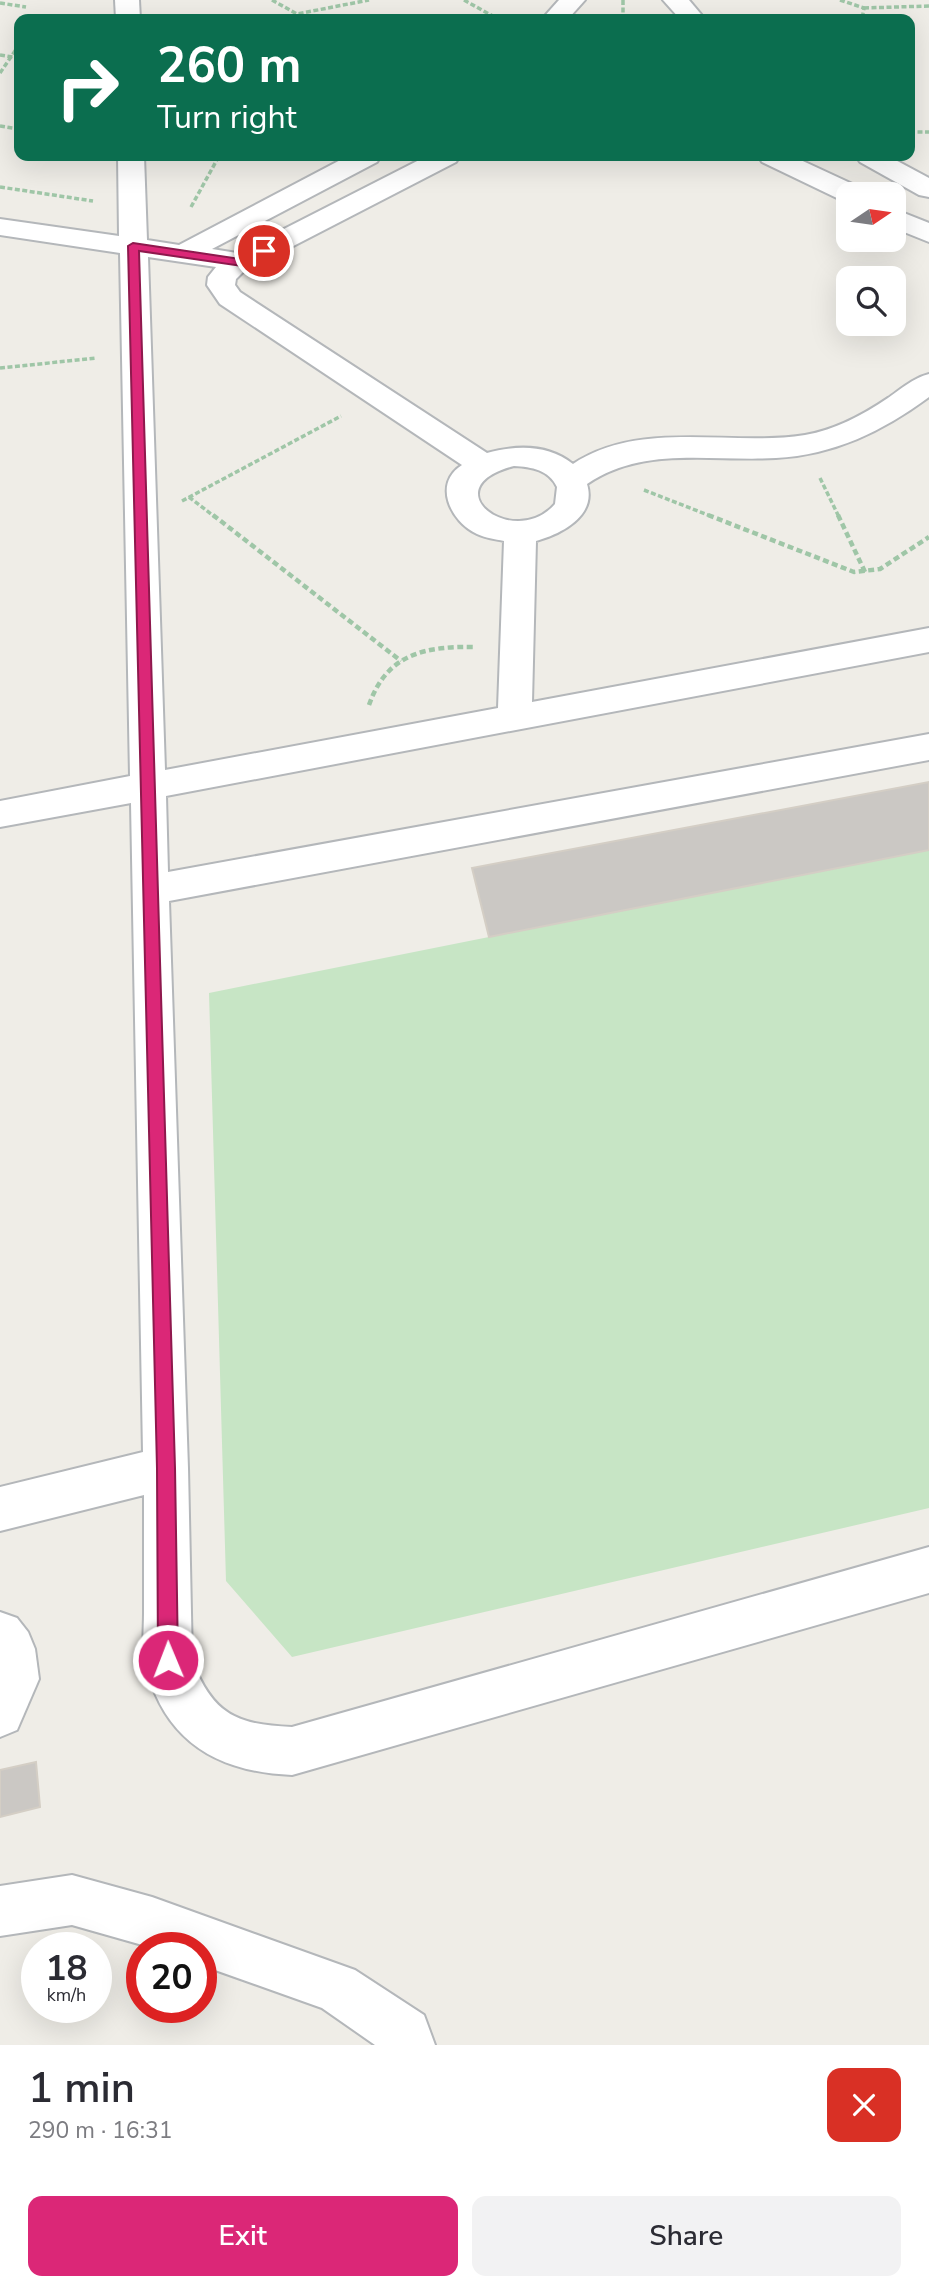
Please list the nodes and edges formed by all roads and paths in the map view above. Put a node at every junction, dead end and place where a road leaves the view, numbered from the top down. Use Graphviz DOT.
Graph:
graph roads {
  1 [pos="272,0"];
  2 [pos="369,0"];
  3 [pos="464,0"];
  4 [pos="573,0"];
  5 [pos="675,0"];
  6 [pos="840,0"];
  7 [pos="0,4"];
  8 [pos="929,6"];
  9 [pos="26,7"];
  10 [pos="864,8"];
  11 [pos="297,14"];
  12 [pos="489,14"];
  13 [pos="559,14"];
  14 [pos="688,14"];
  15 [pos="865,14"];
  16 [pos="14,52"];
  17 [pos="0,55"];
  18 [pos="11,57"];
  19 [pos="14,57"];
  20 [pos="0,73"];
  21 [pos="131,161"];
  22 [pos="216,161"];
  23 [pos="357,161"];
  24 [pos="437,161"];
  25 [pos="782,161"];
  26 [pos="878,161"];
  27 [pos="0,187"];
  28 [pos="836,187"];
  29 [pos="929,190"];
  30 [pos="132,207"];
  31 [pos="906,223"];
  32 [pos="0,227"];
  33 [pos="929,234"];
  34 [pos="161,250"];
  35 [pos="242,262"];
  36 [pos="136,354"];
  37 [pos="0,368"];
  38 [pos="929,383"];
  39 [pos="379,396"];
  40 [pos="805,445"];
  41 [pos="481,463"];
  42 [pos="579,474"];
  43 [pos="189,497"];
  44 [pos="141,523"];
  45 [pos="520,532"];
  46 [pos="929,537"];
  47 [pos="864,572"];
  48 [pos="929,640"];
  49 [pos="519,649"];
  50 [pos="401,661"];
  51 [pos="515,718"];
  52 [pos="377,743"];
  53 [pos="929,747"];
  54 [pos="146,787"];
  55 [pos="0,814"];
  56 [pos="150,890"];
  57 [pos="166,1468"];
  58 [pos="0,1508"];
  59 [pos="929,1570"];
  60 [pos="0,1635"];
  61 [pos="0,1713"];
  62 [pos="0,1911"];
  63 [pos="409,2045"];
  1 -- 11 [label="path"];
  2 -- 11 [label="path"];
  3 -- 12 [label="path"];
  4 -- 13 [label="lane"];
  5 -- 14 [label="lane"];
  6 -- 10 [label="path"];
  7 -- 9 [label="path"];
  8 -- 10 [label="path"];
  10 -- 15 [label="path"];
  16 -- 18 [label="path"];
  17 -- 18 [label="path"];
  18 -- 19 [label="path"];
  18 -- 20 [label="path"];
  21 -- 30 [label="lane"];
  22 -- 34 [label="path"];
  23 -- 34 [label="lane"];
  24 -- 35 [label="lane"];
  25 -- 28 [label="lane"];
  26 -- 29 [label="lane"];
  27 -- 30 [label="path"];
  30 -- 34 [label="lane"];
  31 -- 33 [label="lane"];
  32 -- 34 [label="lane"];
  34 -- 35 [label="lane"];
  34 -- 36 [label="lane"];
  35 -- 39 [label="lane"];
  36 -- 37 [label="path"];
  36 -- 44 [label="lane"];
  38 -- 40 [label="lane"];
  39 -- 41 [label="lane"];
  39 -- 43 [label="path"];
  40 -- 42 [label="lane"];
  40 -- 47 [label="path"];
  41 -- 42 [label="lane"];
  41 -- 45 [label="lane"];
  42 -- 45 [label="lane"];
  42 -- 47 [label="path"];
  43 -- 44 [label="path"];
  43 -- 50 [label="path"];
  44 -- 54 [label="lane"];
  45 -- 49 [label="lane"];
  46 -- 47 [label="path"];
  48 -- 51 [label="lane"];
  49 -- 50 [label="path"];
  49 -- 51 [label="lane"];
  50 -- 52 [label="path"];
  51 -- 52 [label="lane"];
  52 -- 54 [label="lane"];
  53 -- 56 [label="lane"];
  54 -- 55 [label="lane"];
  54 -- 56 [label="lane"];
  56 -- 57 [label="lane"];
  57 -- 58 [label="lane"];
  57 -- 59 [label="lane"];
  60 -- 61 [label="lane"];
  62 -- 63 [label="lane"];
}
